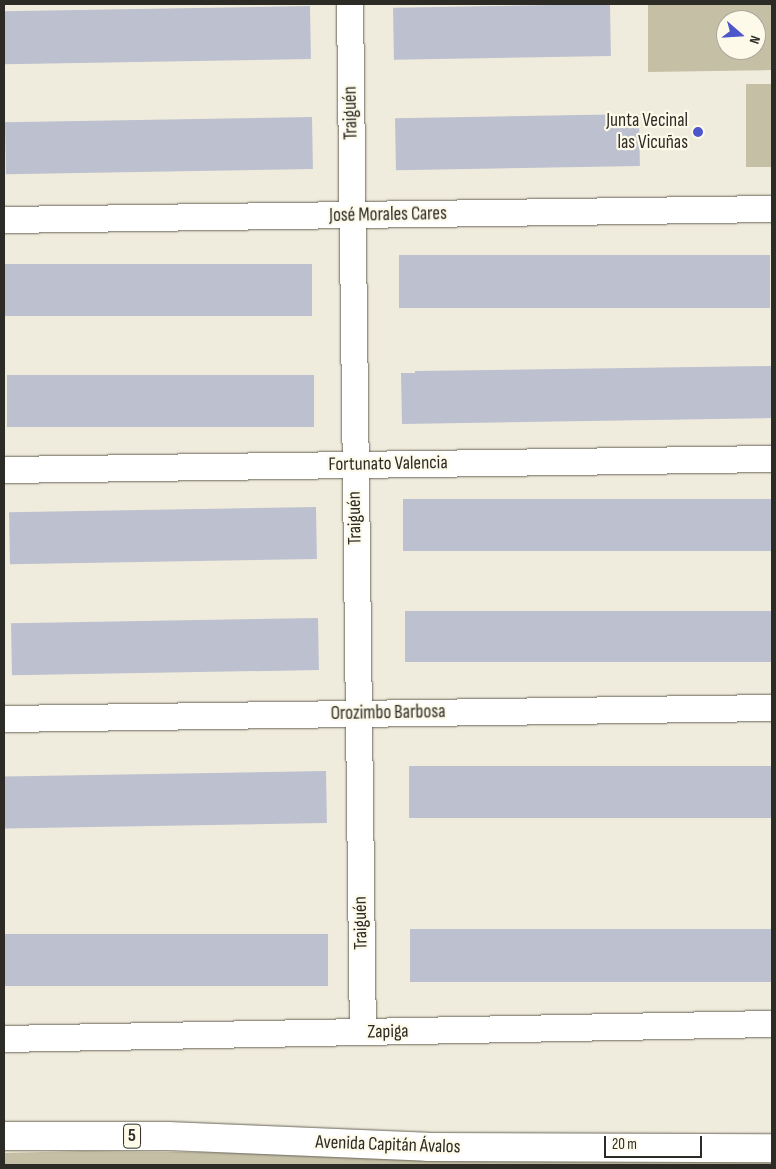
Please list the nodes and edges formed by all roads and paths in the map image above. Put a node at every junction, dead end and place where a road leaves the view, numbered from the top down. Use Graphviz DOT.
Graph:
graph roads {
  1 [pos="350,4"];
  2 [pos="772,209"];
  3 [pos="352,215"];
  4 [pos="4,220"];
  5 [pos="772,459"];
  6 [pos="355,465"];
  7 [pos="4,470"];
  8 [pos="772,708"];
  9 [pos="358,714"];
  10 [pos="4,719"];
  11 [pos="772,1024"];
  12 [pos="363,1032"];
  13 [pos="4,1039"];
  14 [pos="4,1136"];
  15 [pos="772,1148"];
  1 -- 3 [label="street, Traiguén"];
  2 -- 3 [label="street, José Morales Cares"];
  3 -- 4 [label="street, José Morales Cares"];
  3 -- 6 [label="street, Traiguén"];
  5 -- 6 [label="street, Fortunato Valencia"];
  6 -- 7 [label="street, Fortunato Valencia"];
  6 -- 9 [label="street, Traiguén"];
  8 -- 9 [label="street, Orozimbo Barbosa"];
  9 -- 10 [label="street, Orozimbo Barbosa"];
  9 -- 12 [label="street, Traiguén"];
  11 -- 12 [label="street, Zapiga"];
  12 -- 13 [label="street, Zapiga"];
  14 -- 15 [label="highway, Avenida Capitán Ávalos / 5"];
}
